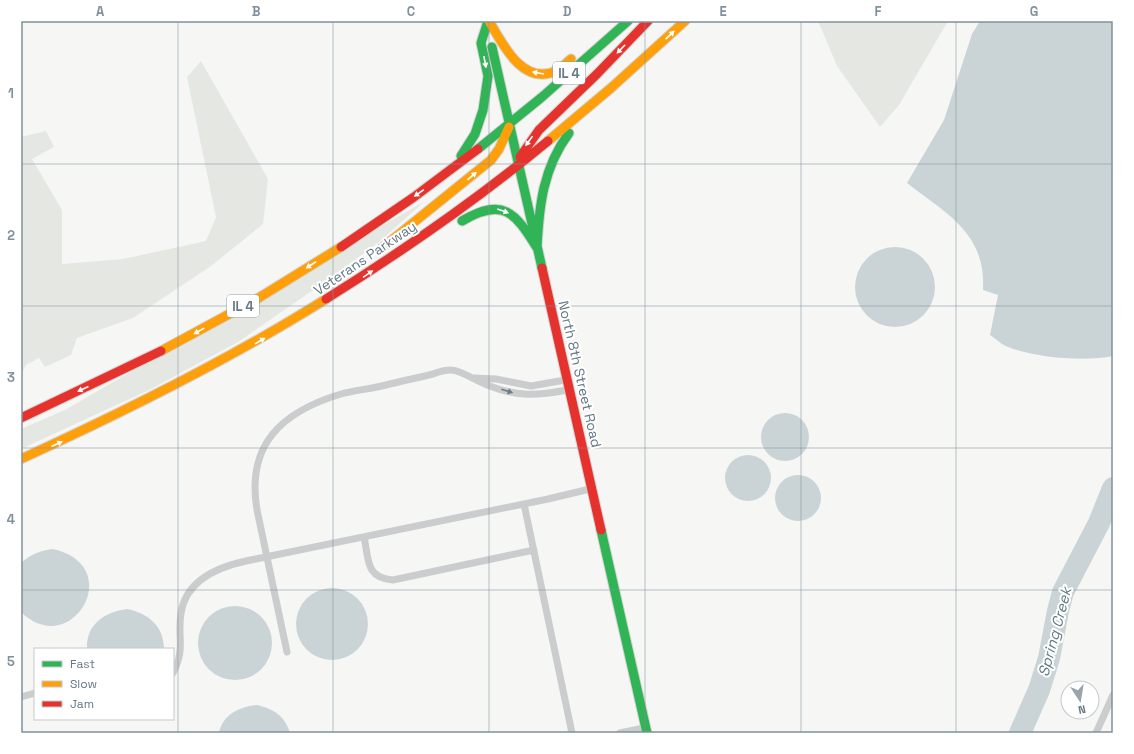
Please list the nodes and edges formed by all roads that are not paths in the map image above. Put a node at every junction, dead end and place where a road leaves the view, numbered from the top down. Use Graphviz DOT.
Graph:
graph roads {
  1 [pos="628,21"];
  2 [pos="648,21"];
  3 [pos="685,21"];
  4 [pos="487,22"];
  5 [pos="608,26"];
  6 [pos="599,98"];
  7 [pos="509,124"];
  8 [pos="518,166"];
  9 [pos="450,170"];
  10 [pos="455,226"];
  11 [pos="537,248"];
  12 [pos="376,252"];
  13 [pos="340,279"];
  14 [pos="360,288"];
  15 [pos="336,295"];
  16 [pos="316,308"];
  17 [pos="471,377"];
  18 [pos="568,380"];
  19 [pos="570,389"];
  20 [pos="21,418"];
  21 [pos="21,459"];
  22 [pos="592,488"];
  23 [pos="524,504"];
  24 [pos="364,537"];
  25 [pos="534,550"];
  26 [pos="267,557"];
  27 [pos="287,652"];
  28 [pos="174,671"];
  29 [pos="34,693"];
  30 [pos="1113,695"];
  31 [pos="21,696"];
  32 [pos="647,730"];
  33 [pos="572,733"];
  34 [pos="620,733"];
  35 [pos="1096,733"];
  1 -- 7 [label="main road, Veterans Parkway / IL 4"];
  2 -- 8 [label="main road, one-way"];
  6 -- 3 [label="main road, Veterans Parkway / IL 4, one-way"];
  5 -- 4 [label="main road, one-way"];
  4 -- 7 [label="main road, North 8th Street Road"];
  4 -- 9 [label="main road, one-way"];
  6 -- 8 [label="main road, Veterans Parkway / IL 4"];
  6 -- 11 [label="main road"];
  7 -- 8 [label="main road, North 8th Street Road"];
  7 -- 9 [label="main road, Veterans Parkway / IL 4"];
  12 -- 7 [label="main road, one-way"];
  8 -- 11 [label="main road, North 8th Street Road"];
  15 -- 8 [label="main road, Veterans Parkway / IL 4, one-way"];
  9 -- 20 [label="main road, Veterans Parkway / IL 4, one-way"];
  10 -- 11 [label="main road, one-way"];
  11 -- 18 [label="main road, North 8th Street Road"];
  13 -- 16 [label="main road"];
  14 -- 15 [label="main road"];
  15 -- 16 [label="main road, Veterans Parkway / IL 4"];
  21 -- 16 [label="main road, Veterans Parkway / IL 4, one-way"];
  17 -- 18 [label="lane"];
  17 -- 19 [label="lane, one-way"];
  17 -- 26 [label="lane"];
  18 -- 19 [label="main road, North 8th Street Road"];
  19 -- 22 [label="main road, North 8th Street Road"];
  22 -- 23 [label="lane"];
  22 -- 32 [label="main road, North 8th Street Road"];
  23 -- 24 [label="lane"];
  23 -- 25 [label="lane"];
  24 -- 25 [label="lane"];
  24 -- 26 [label="lane"];
  25 -- 33 [label="lane"];
  26 -- 27 [label="lane"];
  26 -- 28 [label="lane"];
  29 -- 31 [label="lane"];
  30 -- 35 [label="lane"];
  32 -- 34 [label="lane"];
}
